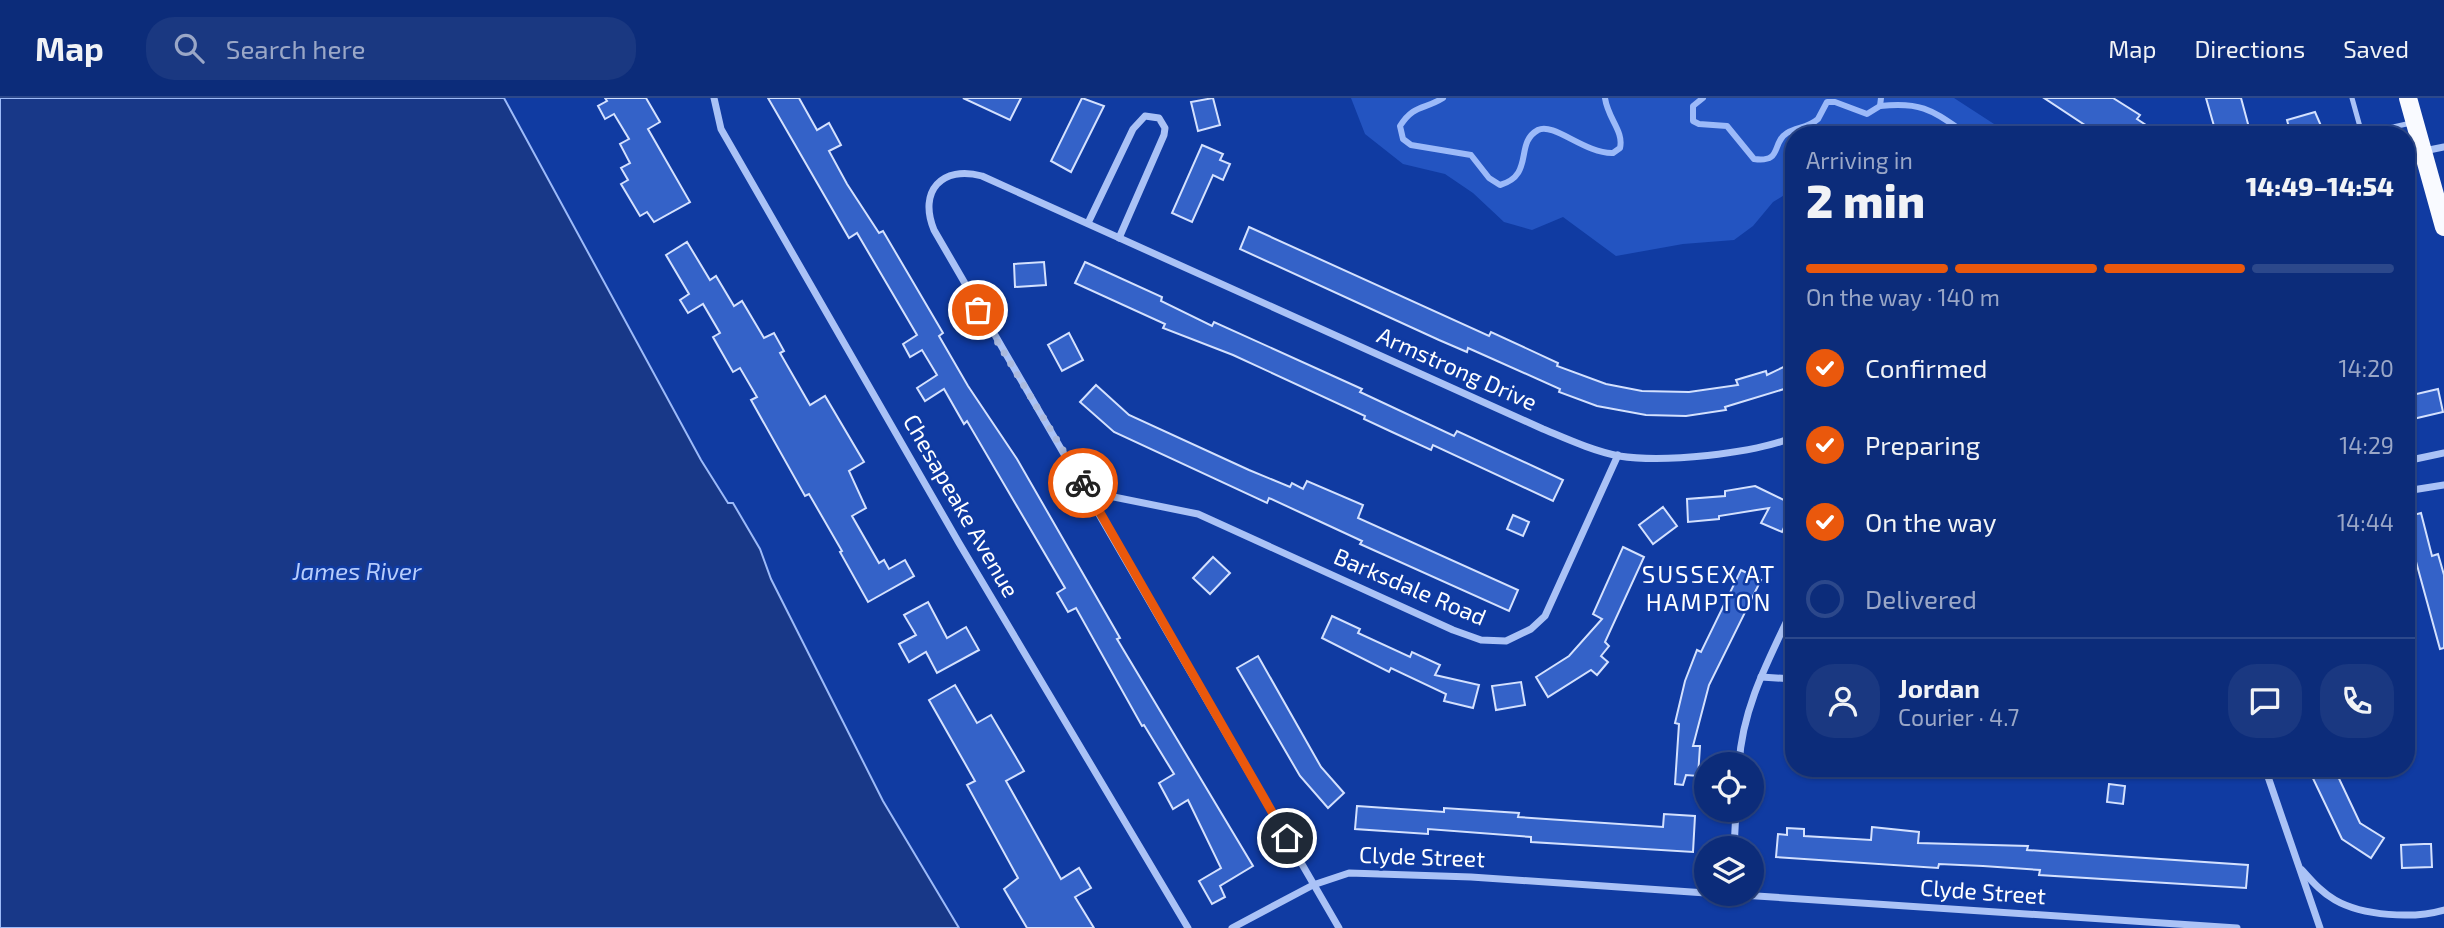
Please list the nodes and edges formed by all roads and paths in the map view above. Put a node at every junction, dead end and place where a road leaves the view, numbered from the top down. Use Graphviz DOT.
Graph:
graph roads {
  1 [pos="714,98"];
  2 [pos="2352,98"];
  3 [pos="2408,98"];
  4 [pos="2415,122"];
  5 [pos="2360,126"];
  6 [pos="2397,126"];
  7 [pos="2444,147"];
  8 [pos="2423,151"];
  9 [pos="1088,223"];
  10 [pos="2444,227"];
  11 [pos="1119,238"];
  12 [pos="1785,440"];
  13 [pos="2444,453"];
  14 [pos="1618,456"];
  15 [pos="2415,459"];
  16 [pos="2444,485"];
  17 [pos="2415,490"];
  18 [pos="1089,492"];
  19 [pos="1785,625"];
  20 [pos="1761,677"];
  21 [pos="1785,678"];
  22 [pos="1741,752"];
  23 [pos="2268,777"];
  24 [pos="2298,865"];
  25 [pos="1313,885"];
  26 [pos="1694,892"];
  27 [pos="1764,896"];
  28 [pos="2444,910"];
  29 [pos="1188,928"];
  30 [pos="1232,928"];
  31 [pos="1339,928"];
  32 [pos="2237,928"];
  33 [pos="2320,928"];
  1 -- 29 [label="street, Chesapeake Avenue"];
  2 -- 5 [label="lane"];
  3 -- 4 [label="main road"];
  4 -- 6 [label="lane"];
  4 -- 8 [label="main road"];
  7 -- 8 [label="street"];
  8 -- 10 [label="main road"];
  9 -- 11 [label="street, Armstrong Drive"];
  9 -- 11 [label="street"];
  9 -- 18 [label="street, Armstrong Drive"];
  11 -- 14 [label="street, Armstrong Drive"];
  12 -- 14 [label="street, Armstrong Drive"];
  13 -- 15 [label="street"];
  14 -- 18 [label="street, Barksdale Road"];
  16 -- 17 [label="street"];
  18 -- 25 [label="street"];
  19 -- 20 [label="street"];
  20 -- 21 [label="street"];
  20 -- 22 [label="street"];
  23 -- 24 [label="street"];
  24 -- 28 [label="street"];
  24 -- 33 [label="street"];
  25 -- 26 [label="street, Clyde Street"];
  25 -- 30 [label="street, Clyde Street"];
  25 -- 31 [label="street"];
  27 -- 32 [label="street, Clyde Street"];
}
